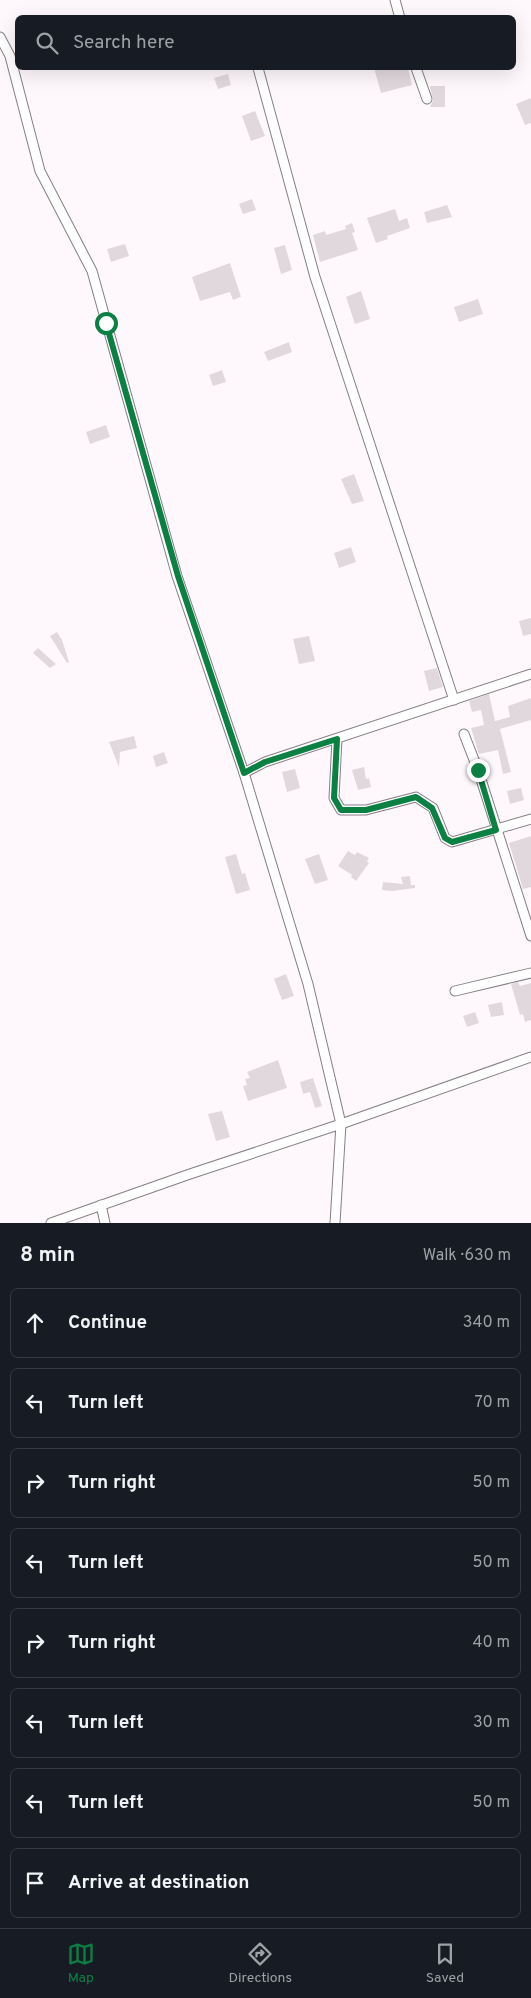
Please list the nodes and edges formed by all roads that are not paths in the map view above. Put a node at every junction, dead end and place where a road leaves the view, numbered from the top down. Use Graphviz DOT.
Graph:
graph roads {
  1 [pos="395,0"];
  2 [pos="399,15"];
  3 [pos="0,37"];
  4 [pos="259,70"];
  5 [pos="417,70"];
  6 [pos="427,99"];
  7 [pos="531,674"];
  8 [pos="454,700"];
  9 [pos="464,734"];
  10 [pos="337,739"];
  11 [pos="244,773"];
  12 [pos="531,819"];
  13 [pos="496,830"];
  14 [pos="531,936"];
  15 [pos="531,973"];
  16 [pos="455,991"];
  17 [pos="531,1057"];
  18 [pos="341,1124"];
  19 [pos="102,1205"];
  20 [pos="51,1223"];
  21 [pos="105,1223"];
  22 [pos="335,1223"];
  1 -- 2 [label="street"];
  3 -- 11 [label="street"];
  4 -- 8 [label="street"];
  5 -- 6 [label="street"];
  7 -- 8 [label="street"];
  8 -- 10 [label="street"];
  9 -- 13 [label="street"];
  10 -- 11 [label="street"];
  10 -- 13 [label="street"];
  11 -- 18 [label="street"];
  12 -- 13 [label="street"];
  13 -- 14 [label="street"];
  15 -- 16 [label="street"];
  17 -- 18 [label="street"];
  18 -- 19 [label="street"];
  18 -- 22 [label="street"];
  19 -- 20 [label="street"];
  19 -- 21 [label="street"];
}
